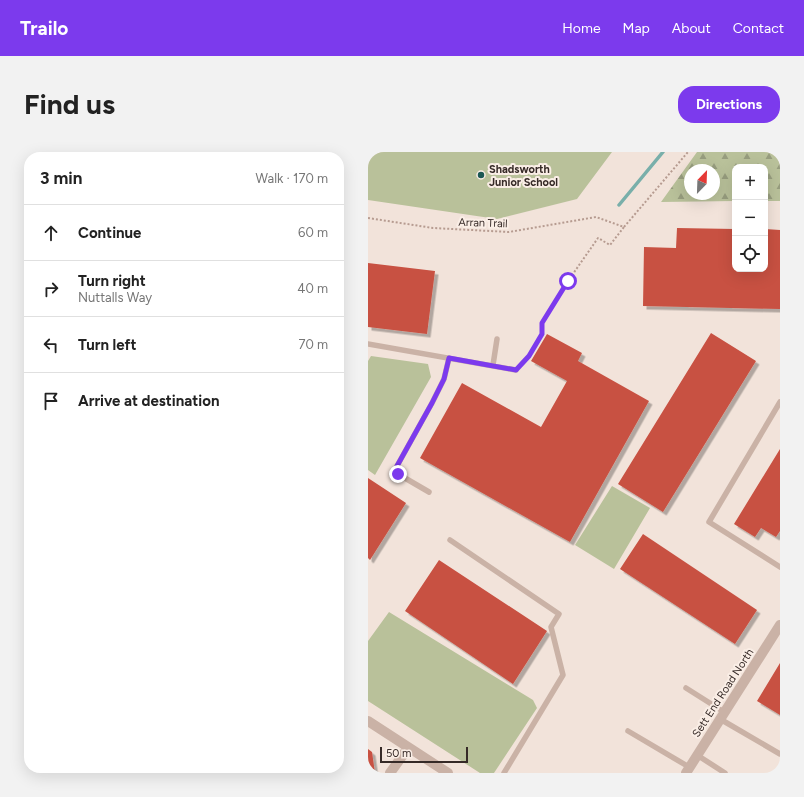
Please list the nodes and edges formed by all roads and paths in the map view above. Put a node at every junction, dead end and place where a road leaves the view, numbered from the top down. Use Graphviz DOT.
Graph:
graph roads {
  1 [pos="688,152"];
  2 [pos="368,218"];
  3 [pos="624,227"];
  4 [pos="497,340"];
  5 [pos="368,344"];
  6 [pos="449,358"];
  7 [pos="493,365"];
  8 [pos="516,370"];
  9 [pos="780,402"];
  10 [pos="428,492"];
  11 [pos="450,540"];
  12 [pos="780,567"];
  13 [pos="780,625"];
  14 [pos="686,688"];
  15 [pos="722,716"];
  16 [pos="368,721"];
  17 [pos="628,731"];
  18 [pos="408,748"];
  19 [pos="780,754"];
  20 [pos="697,755"];
  21 [pos="687,770"];
  22 [pos="390,773"];
  23 [pos="448,773"];
  24 [pos="504,773"];
  25 [pos="726,773"];
  1 -- 3 [label="path"];
  2 -- 3 [label="path, Arran Trail"];
  3 -- 8 [label="path"];
  4 -- 7 [label="lane"];
  5 -- 6 [label="lane"];
  6 -- 7 [label="lane"];
  6 -- 10 [label="lane"];
  7 -- 8 [label="lane"];
  9 -- 12 [label="lane"];
  11 -- 24 [label="lane"];
  13 -- 15 [label="street, Sett End Road North"];
  14 -- 15 [label="lane"];
  15 -- 19 [label="lane"];
  15 -- 20 [label="street, Sett End Road North"];
  16 -- 18 [label="street"];
  17 -- 21 [label="lane"];
  18 -- 22 [label="street"];
  18 -- 23 [label="street"];
  20 -- 21 [label="street, Sett End Road North"];
  20 -- 25 [label="lane"];
}
